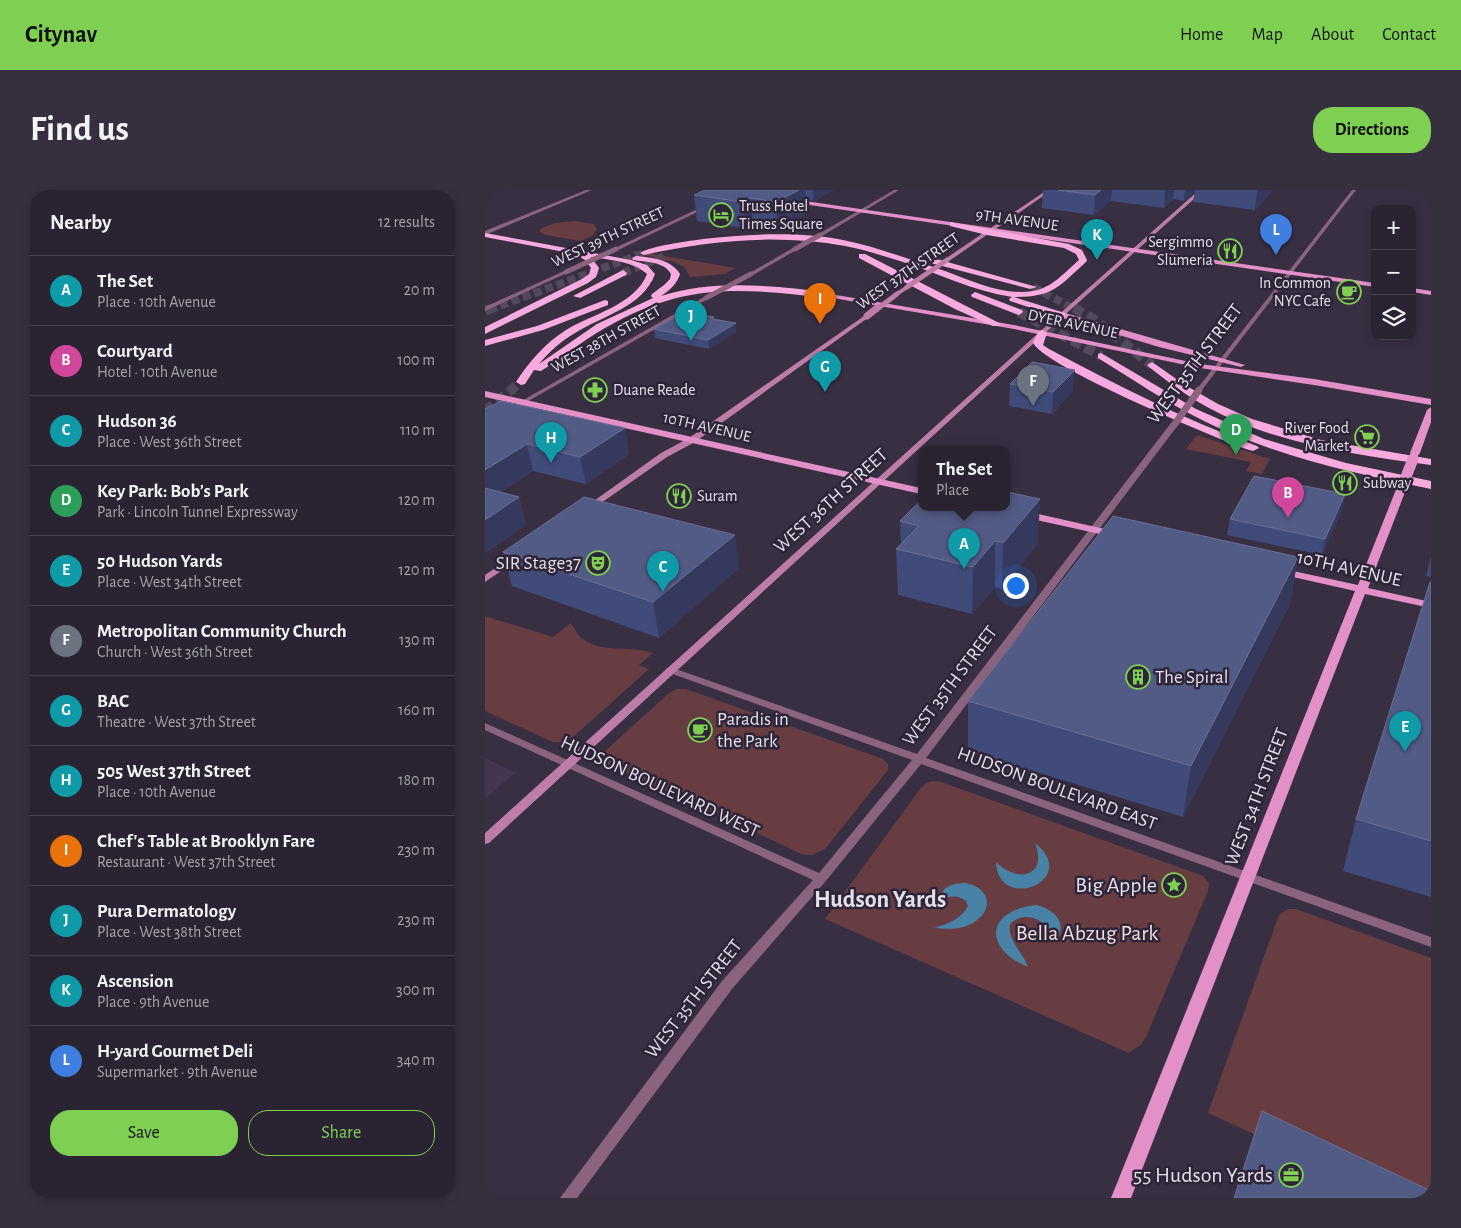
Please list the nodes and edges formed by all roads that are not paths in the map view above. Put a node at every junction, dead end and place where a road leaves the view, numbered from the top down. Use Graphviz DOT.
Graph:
graph roads {
  1 [pos="590,190"];
  2 [pos="897,190"];
  3 [pos="1050,190"];
  4 [pos="1202,190"];
  5 [pos="1354,190"];
  6 [pos="784,200"];
  7 [pos="715,203"];
  8 [pos="861,211"];
  9 [pos="953,224"];
  10 [pos="989,231"];
  11 [pos="485,234"];
  12 [pos="783,236"];
  13 [pos="840,242"];
  14 [pos="703,247"];
  15 [pos="1134,250"];
  16 [pos="573,251"];
  17 [pos="644,253"];
  18 [pos="595,255"];
  19 [pos="665,256"];
  20 [pos="862,256"];
  21 [pos="1290,273"];
  22 [pos="623,274"];
  23 [pos="1371,284"];
  24 [pos="1033,287"];
  25 [pos="668,288"];
  26 [pos="993,291"];
  27 [pos="1416,291"];
  28 [pos="1431,293"];
  29 [pos="827,296"];
  30 [pos="569,300"];
  31 [pos="485,309"];
  32 [pos="1019,312"];
  33 [pos="629,313"];
  34 [pos="1062,315"];
  35 [pos="524,323"];
  36 [pos="996,324"];
  37 [pos="485,331"];
  38 [pos="1042,333"];
  39 [pos="485,338"];
  40 [pos="485,343"];
  41 [pos="1101,356"];
  42 [pos="1222,360"];
  43 [pos="1152,365"];
  44 [pos="1216,369"];
  45 [pos="1313,382"];
  46 [pos="485,394"];
  47 [pos="522,402"];
  48 [pos="1431,402"];
  49 [pos="1431,410"];
  50 [pos="506,412"];
  51 [pos="1274,430"];
  52 [pos="1252,438"];
  53 [pos="692,440"];
  54 [pos="918,446"];
  55 [pos="918,446"];
  56 [pos="1431,462"];
  57 [pos="1354,470"];
  58 [pos="1431,470"];
  59 [pos="1431,476"];
  60 [pos="879,482"];
  61 [pos="1431,485"];
  62 [pos="918,490"];
  63 [pos="583,511"];
  64 [pos="1010,511"];
  65 [pos="1095,530"];
  66 [pos="1125,537"];
  67 [pos="526,551"];
  68 [pos="1266,568"];
  69 [pos="485,579"];
  70 [pos="1361,590"];
  71 [pos="1431,606"];
  72 [pos="670,670"];
  73 [pos="485,726"];
  74 [pos="918,760"];
  75 [pos="568,764"];
  76 [pos="485,840"];
  77 [pos="1249,878"];
  78 [pos="821,879"];
  79 [pos="1431,942"];
  80 [pos="568,1198"];
  81 [pos="1121,1198"];
  1 -- 11 [label="street"];
  2 -- 8 [label="street, WEST 38TH STREET"];
  3 -- 10 [label="main road, WEST 37TH STREET"];
  4 -- 15 [label="main road, WEST 36TH STREET"];
  5 -- 21 [label="street, WEST 35TH STREET"];
  6 -- 8 [label="main road, 9TH AVENUE"];
  7 -- 31 [label="street, WEST 39TH STREET, bridge"];
  8 -- 9 [label="main road, 9TH AVENUE"];
  8 -- 47 [label="street, WEST 38TH STREET, bridge"];
  9 -- 10 [label="highway"];
  10 -- 15 [label="main road, 9TH AVENUE"];
  10 -- 26 [label="highway"];
  10 -- 53 [label="main road, WEST 37TH STREET, bridge"];
  11 -- 16 [label="highway"];
  12 -- 13 [label="highway"];
  12 -- 14 [label="highway"];
  12 -- 17 [label="highway"];
  13 -- 24 [label="highway"];
  13 -- 26 [label="highway"];
  14 -- 19 [label="highway"];
  14 -- 20 [label="highway"];
  15 -- 21 [label="main road, 9TH AVENUE"];
  15 -- 34 [label="main road, WEST 36TH STREET"];
  16 -- 18 [label="highway"];
  16 -- 37 [label="highway"];
  18 -- 25 [label="highway"];
  18 -- 33 [label="highway"];
  18 -- 40 [label="highway"];
  20 -- 32 [label="highway"];
  20 -- 36 [label="highway"];
  21 -- 23 [label="main road, 9TH AVENUE"];
  21 -- 42 [label="street, WEST 35TH STREET"];
  22 -- 30 [label="highway"];
  25 -- 29 [label="highway"];
  25 -- 33 [label="highway"];
  26 -- 34 [label="highway"];
  27 -- 28 [label="main road"];
  29 -- 33 [label="highway"];
  29 -- 36 [label="main road, DYER AVENUE"];
  34 -- 38 [label="main road, WEST 36TH STREET"];
  34 -- 42 [label="main road, DYER AVENUE"];
  35 -- 39 [label="highway"];
  36 -- 38 [label="main road, DYER AVENUE"];
  38 -- 44 [label="main road, DYER AVENUE"];
  38 -- 55 [label="main road, WEST 36TH STREET"];
  38 -- 57 [label="highway"];
  41 -- 52 [label="highway"];
  42 -- 44 [label="street, WEST 35TH STREET"];
  42 -- 45 [label="main road, DYER AVENUE"];
  43 -- 51 [label="highway"];
  44 -- 45 [label="main road, DYER AVENUE"];
  44 -- 65 [label="street, WEST 35TH STREET, bridge"];
  45 -- 48 [label="main road, DYER AVENUE"];
  46 -- 47 [label="main road, 10TH AVENUE"];
  47 -- 50 [label="street, WEST 38TH STREET"];
  47 -- 53 [label="main road, 10TH AVENUE"];
  49 -- 70 [label="main road, WEST 34TH STREET, bridge"];
  51 -- 56 [label="highway"];
  51 -- 58 [label="highway"];
  52 -- 57 [label="highway"];
  52 -- 59 [label="highway"];
  53 -- 60 [label="main road, 10TH AVENUE"];
  53 -- 63 [label="main road, WEST 37TH STREET"];
  54 -- 60 [label="main road, WEST 36TH STREET"];
  57 -- 61 [label="highway"];
  60 -- 62 [label="main road, 10TH AVENUE"];
  60 -- 72 [label="main road, WEST 36TH STREET"];
  64 -- 65 [label="main road"];
  65 -- 66 [label="main road"];
  65 -- 74 [label="street, WEST 35TH STREET"];
  67 -- 69 [label="main road"];
  68 -- 70 [label="main road, 10TH AVENUE"];
  70 -- 71 [label="main road, 10TH AVENUE"];
  70 -- 77 [label="main road, WEST 34TH STREET"];
  72 -- 74 [label="street, HUDSON BOULEVARD EAST"];
  72 -- 75 [label="main road, WEST 36TH STREET"];
  73 -- 75 [label="street, HUDSON BOULEVARD WEST"];
  74 -- 77 [label="street, HUDSON BOULEVARD EAST"];
  74 -- 78 [label="street, WEST 35TH STREET"];
  75 -- 76 [label="main road, WEST 36TH STREET"];
  75 -- 78 [label="street, HUDSON BOULEVARD WEST"];
  77 -- 79 [label="street, HUDSON BOULEVARD EAST"];
  77 -- 81 [label="main road, WEST 34TH STREET"];
  78 -- 80 [label="street, WEST 35TH STREET"];
}
